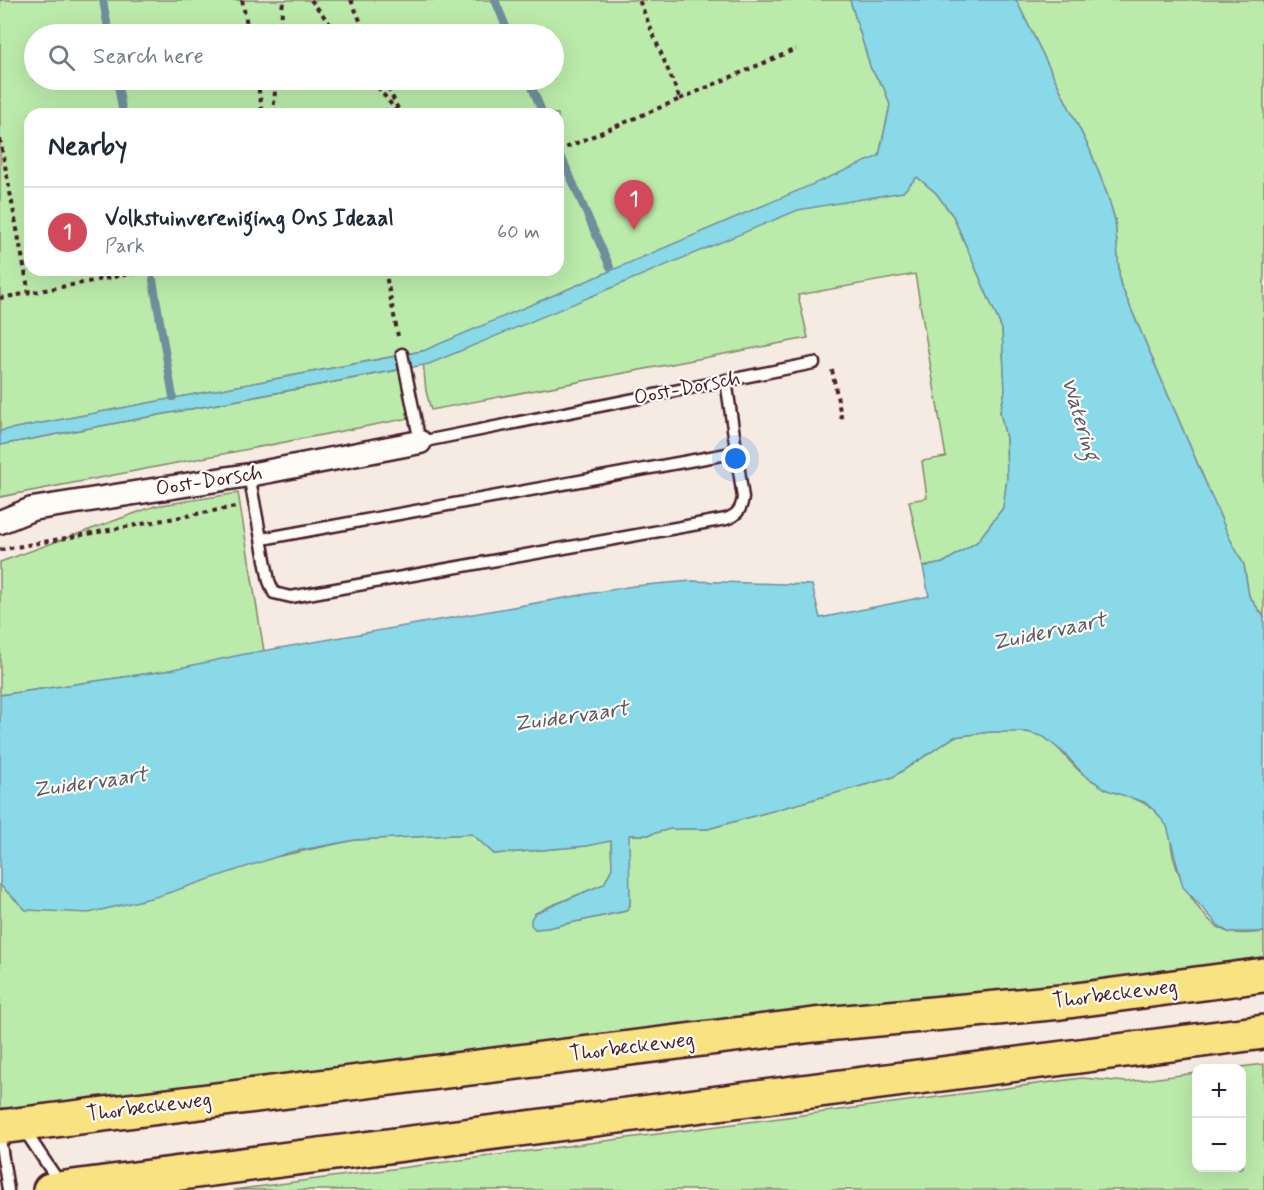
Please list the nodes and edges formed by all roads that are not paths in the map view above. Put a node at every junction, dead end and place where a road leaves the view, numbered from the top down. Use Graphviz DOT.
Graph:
graph roads {
  1 [pos="402,354"];
  2 [pos="814,363"];
  3 [pos="726,380"];
  4 [pos="420,442"];
  5 [pos="738,452"];
  6 [pos="249,475"];
  7 [pos="0,522"];
  8 [pos="262,539"];
  9 [pos="1264,975"];
  10 [pos="1264,1032"];
  11 [pos="7,1130"];
  12 [pos="59,1189"];
  13 [pos="8,1190"];
  1 -- 4 [label="lane"];
  2 -- 3 [label="lane, Oost-Dorsch"];
  3 -- 4 [label="lane, Oost-Dorsch"];
  3 -- 5 [label="lane"];
  4 -- 6 [label="street, Oost-Dorsch"];
  5 -- 8 [label="lane"];
  5 -- 8 [label="lane"];
  6 -- 7 [label="street, Oost-Dorsch"];
  6 -- 8 [label="lane"];
  9 -- 11 [label="main road, Thorbeckeweg"];
  10 -- 12 [label="main road"];
  11 -- 12 [label="lane"];
  11 -- 13 [label="lane"];
}
